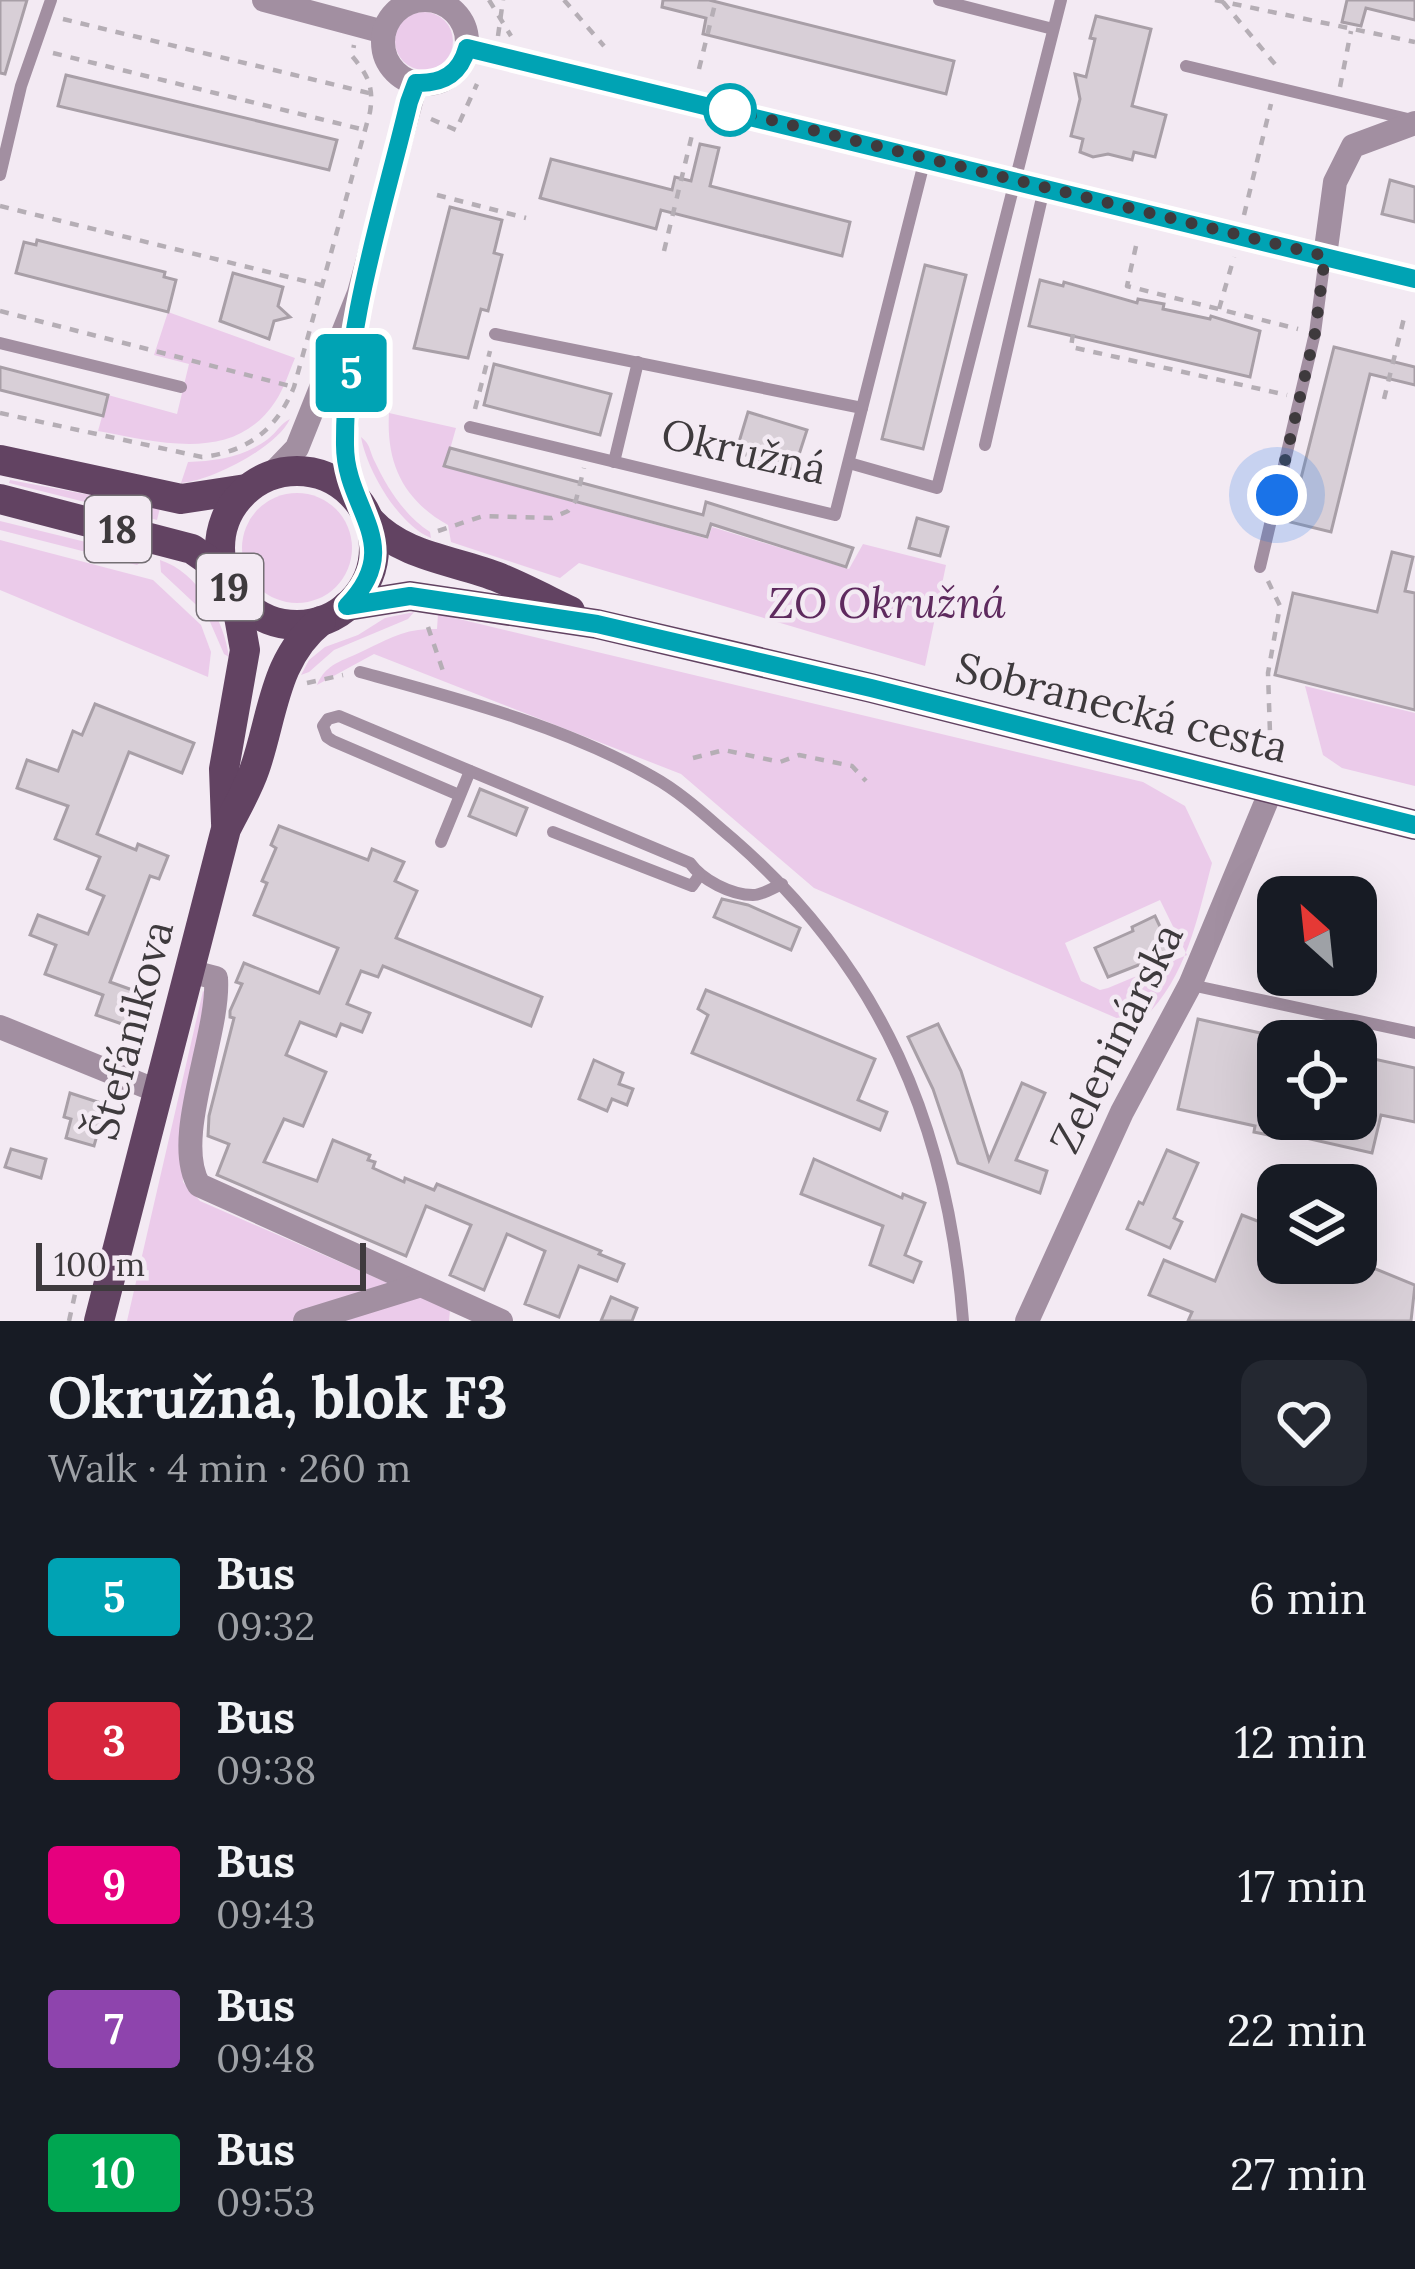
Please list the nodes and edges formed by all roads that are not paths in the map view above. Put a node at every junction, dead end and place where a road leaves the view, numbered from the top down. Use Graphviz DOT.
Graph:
graph roads {
  1 [pos="264,0"];
  2 [pos="939,0"];
  3 [pos="1061,0"];
  4 [pos="436,1"];
  5 [pos="49,7"];
  6 [pos="1053,28"];
  7 [pos="384,32"];
  8 [pos="467,48"];
  9 [pos="1186,66"];
  10 [pos="416,83"];
  11 [pos="1415,122"];
  12 [pos="925,159"];
  13 [pos="0,175"];
  14 [pos="1012,181"];
  15 [pos="1045,189"];
  16 [pos="1325,256"];
  17 [pos="1415,279"];
  18 [pos="359,293"];
  19 [pos="495,334"];
  20 [pos="0,343"];
  21 [pos="638,362"];
  22 [pos="182,387"];
  23 [pos="862,408"];
  24 [pos="470,427"];
  25 [pos="986,445"];
  26 [pos="0,460"];
  27 [pos="614,461"];
  28 [pos="848,463"];
  29 [pos="259,482"];
  30 [pos="0,499"];
  31 [pos="362,509"];
  32 [pos="1260,567"];
  33 [pos="230,587"];
  34 [pos="334,614"];
  35 [pos="597,624"];
  36 [pos="360,672"];
  37 [pos="470,771"];
  38 [pos="1272,788"];
  39 [pos="459,795"];
  40 [pos="1415,825"];
  41 [pos="226,830"];
  42 [pos="553,832"];
  43 [pos="441,842"];
  44 [pos="699,876"];
  45 [pos="782,884"];
  46 [pos="189,971"];
  47 [pos="1190,985"];
  48 [pos="0,1027"];
  49 [pos="1415,1033"];
  50 [pos="157,1091"];
  51 [pos="418,1286"];
  52 [pos="99,1321"];
  53 [pos="305,1321"];
  54 [pos="501,1321"];
  55 [pos="963,1321"];
  56 [pos="1028,1321"];
  1 -- 7 [label="street"];
  2 -- 6 [label="lane"];
  3 -- 6 [label="lane"];
  4 -- 7 [label="street"];
  4 -- 8 [label="street"];
  5 -- 13 [label="lane"];
  6 -- 14 [label="lane"];
  7 -- 10 [label="street"];
  8 -- 10 [label="street"];
  8 -- 12 [label="street"];
  9 -- 11 [label="lane"];
  10 -- 18 [label="street"];
  11 -- 16 [label="street"];
  12 -- 14 [label="street"];
  12 -- 23 [label="lane"];
  14 -- 15 [label="street"];
  14 -- 28 [label="lane, Okružná"];
  15 -- 16 [label="street"];
  15 -- 25 [label="lane"];
  16 -- 17 [label="street"];
  16 -- 32 [label="lane"];
  18 -- 29 [label="street"];
  18 -- 31 [label="street"];
  19 -- 21 [label="lane"];
  20 -- 22 [label="lane"];
  21 -- 23 [label="lane"];
  21 -- 27 [label="lane"];
  23 -- 28 [label="lane"];
  24 -- 27 [label="lane, Okružná"];
  26 -- 29 [label="main road, 18"];
  27 -- 28 [label="lane, Okružná"];
  29 -- 31 [label="main road, 19"];
  29 -- 33 [label="main road, 19"];
  30 -- 33 [label="main road, 18"];
  31 -- 34 [label="main road, 19"];
  31 -- 35 [label="main road, Sobranecká cesta / 19"];
  33 -- 34 [label="main road, 19"];
  33 -- 41 [label="main road, 19"];
  34 -- 35 [label="main road, Sobranecká cesta / 19"];
  34 -- 41 [label="main road, 19"];
  35 -- 38 [label="main road, Sobranecká cesta / 19"];
  36 -- 45 [label="lane"];
  37 -- 39 [label="lane"];
  37 -- 39 [label="lane"];
  37 -- 44 [label="lane"];
  38 -- 40 [label="main road, Sobranecká cesta / 19"];
  38 -- 47 [label="street, Zeleninárska"];
  39 -- 43 [label="lane"];
  41 -- 46 [label="main road, Štefánikova / 19"];
  42 -- 44 [label="lane"];
  44 -- 45 [label="lane"];
  45 -- 55 [label="lane"];
  46 -- 50 [label="main road, Štefánikova / 19"];
  46 -- 51 [label="street"];
  47 -- 49 [label="lane"];
  47 -- 56 [label="street, Zeleninárska"];
  48 -- 50 [label="street"];
  50 -- 52 [label="main road, Štefánikova / 19"];
  51 -- 53 [label="street"];
  51 -- 54 [label="street"];
}
